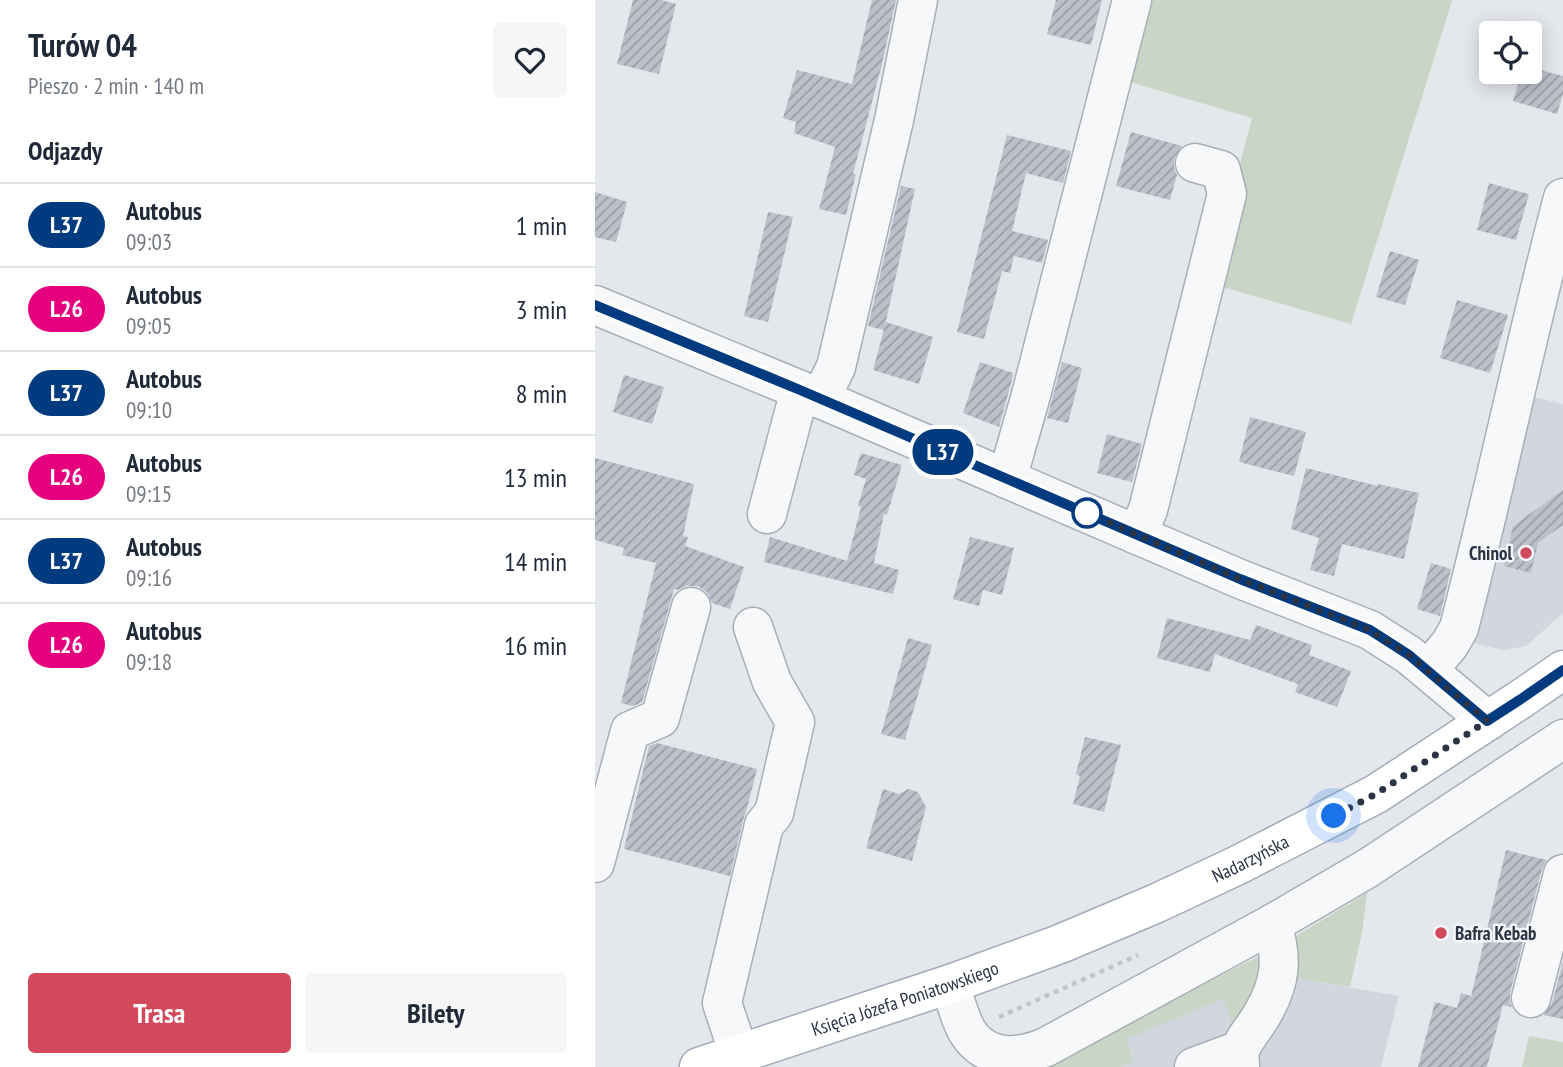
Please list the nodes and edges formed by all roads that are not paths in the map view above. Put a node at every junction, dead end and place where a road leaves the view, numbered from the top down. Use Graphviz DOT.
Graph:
graph roads {
  1 [pos="918,0"];
  2 [pos="1132,0"];
  3 [pos="1195,163"];
  4 [pos="1563,198"];
  5 [pos="595,305"];
  6 [pos="810,395"];
  7 [pos="1007,479"];
  8 [pos="767,514"];
  9 [pos="1137,534"];
  10 [pos="691,607"];
  11 [pos="753,627"];
  12 [pos="1428,670"];
  13 [pos="1563,670"];
  14 [pos="1487,721"];
  15 [pos="1563,739"];
  16 [pos="595,863"];
  17 [pos="1563,874"];
  18 [pos="1108,924"];
  19 [pos="1272,924"];
  20 [pos="950,984"];
  21 [pos="1531,998"];
  22 [pos="739,1054"];
  23 [pos="1240,1058"];
  24 [pos="1021,1061"];
  25 [pos="699,1067"];
  26 [pos="1194,1067"];
  1 -- 6 [label="street"];
  2 -- 7 [label="street"];
  3 -- 9 [label="street"];
  4 -- 12 [label="street"];
  5 -- 6 [label="street"];
  6 -- 7 [label="street"];
  6 -- 8 [label="street"];
  7 -- 9 [label="street"];
  9 -- 12 [label="street"];
  10 -- 16 [label="street"];
  11 -- 22 [label="street"];
  12 -- 14 [label="street"];
  13 -- 14 [label="main road, Nadarzyńska"];
  14 -- 18 [label="main road, Nadarzyńska"];
  15 -- 19 [label="street"];
  17 -- 21 [label="street"];
  18 -- 20 [label="main road, Księcia Józefa Poniatowskiego"];
  19 -- 23 [label="street"];
  19 -- 24 [label="street"];
  20 -- 22 [label="main road, Księcia Józefa Poniatowskiego"];
  20 -- 24 [label="street"];
  22 -- 25 [label="main road, Księcia Józefa Poniatowskiego"];
  23 -- 26 [label="street"];
}
